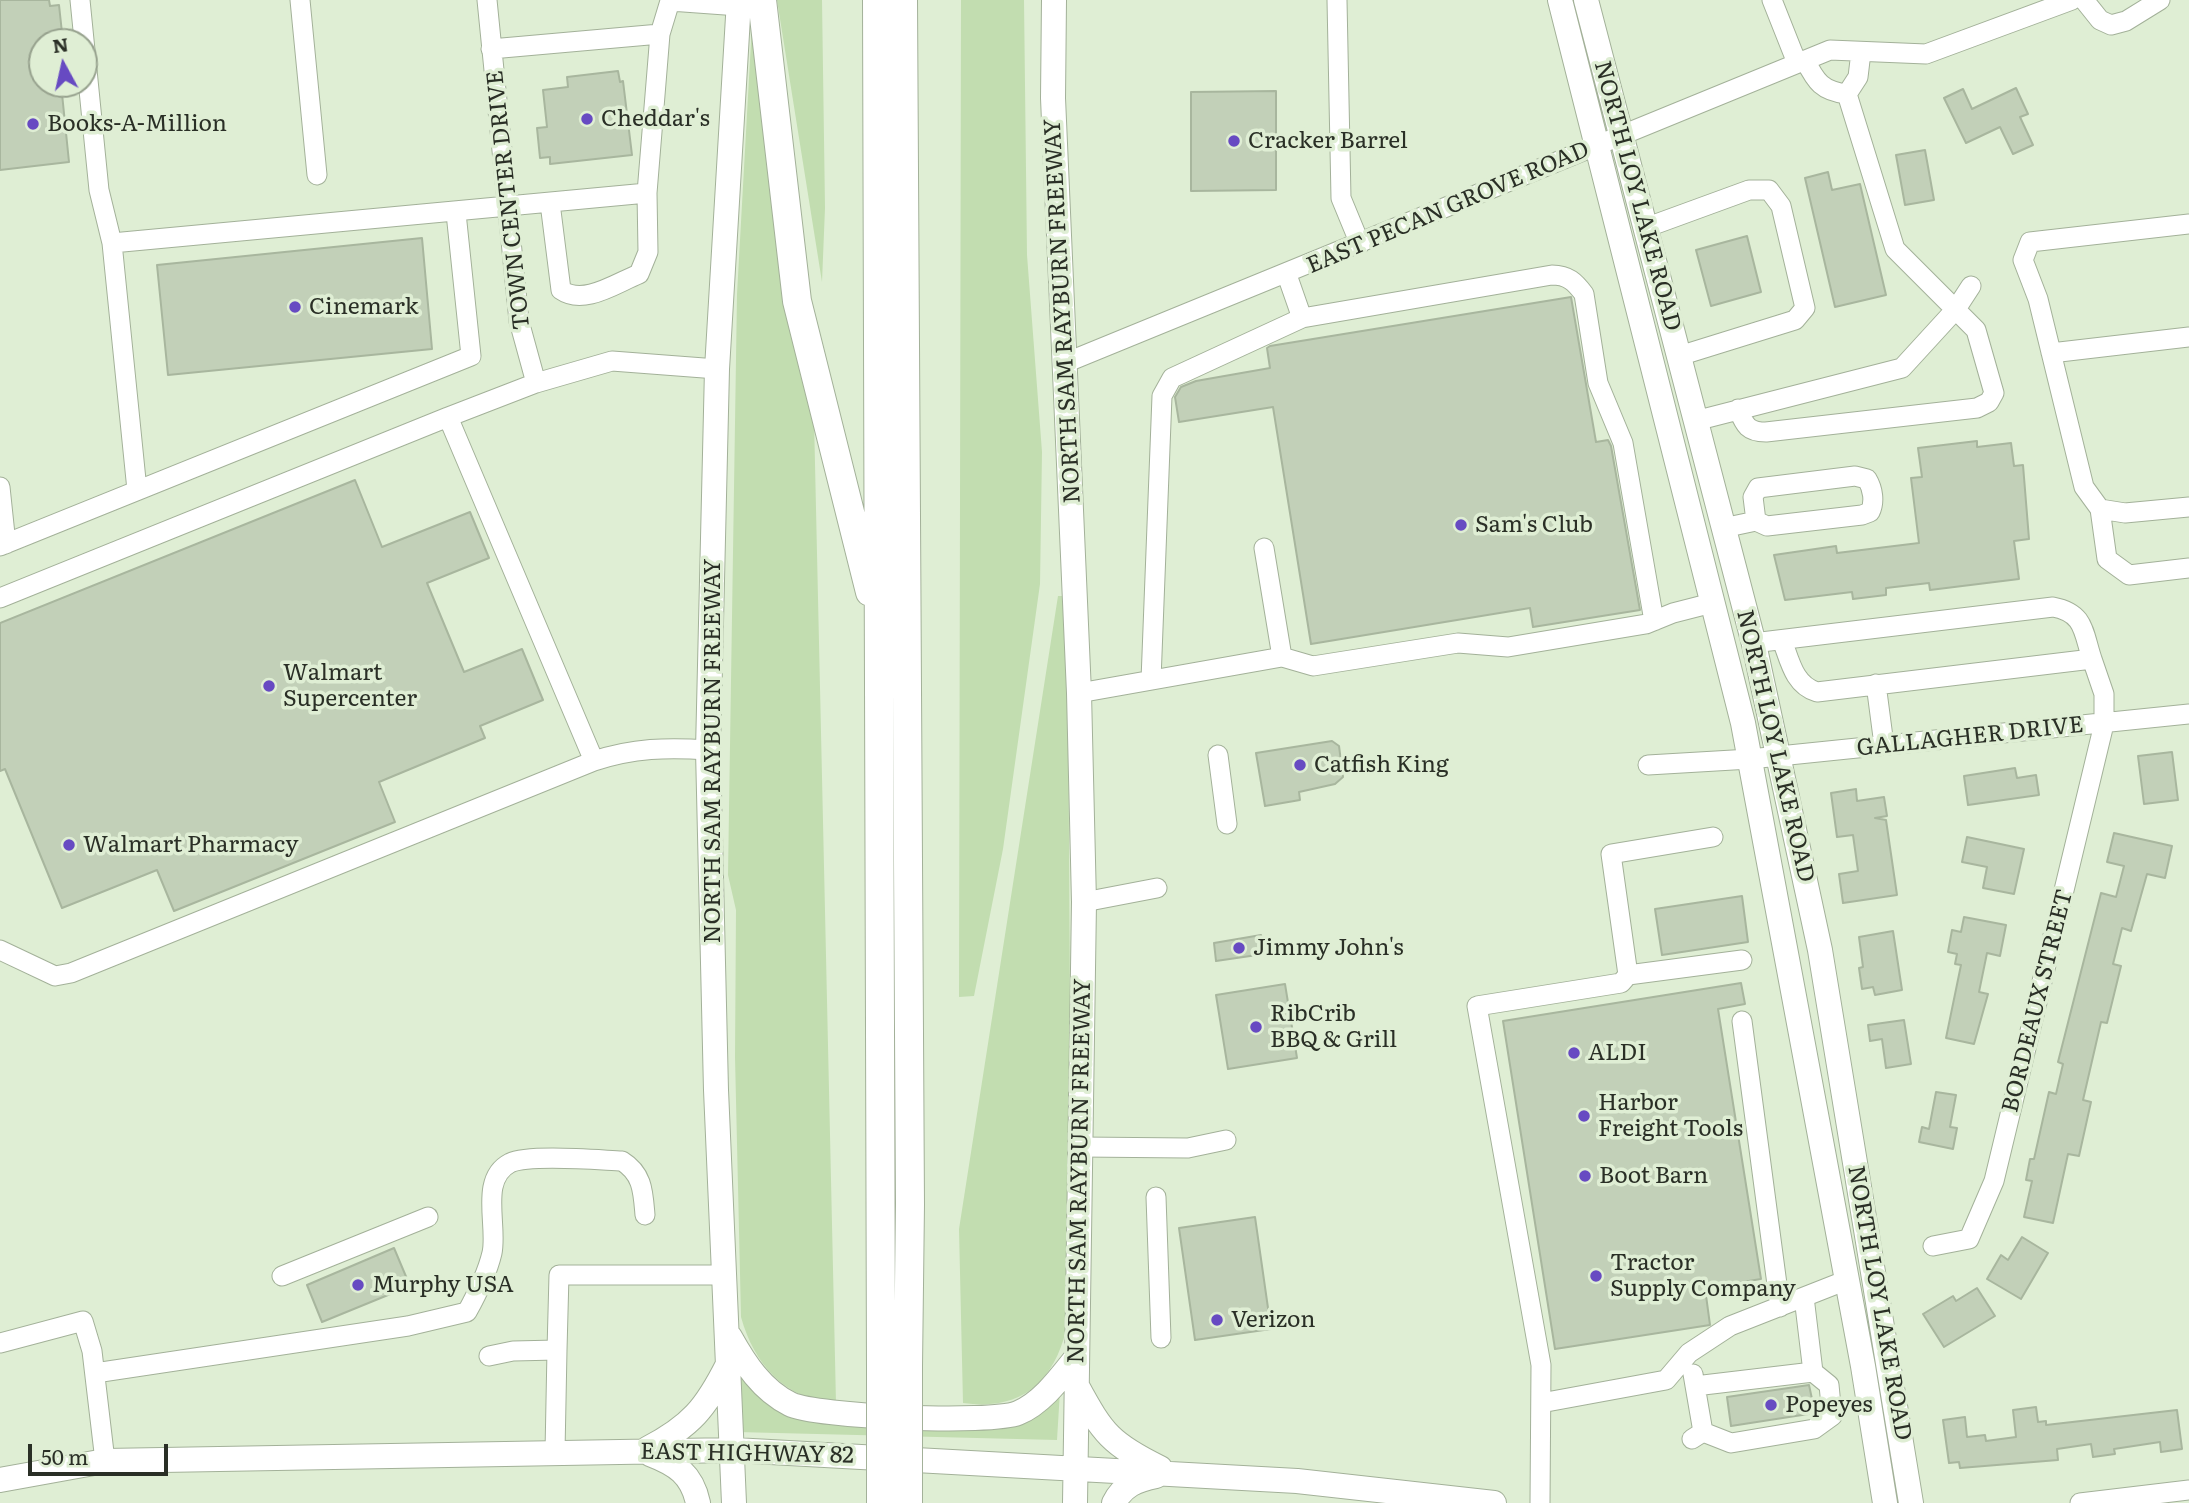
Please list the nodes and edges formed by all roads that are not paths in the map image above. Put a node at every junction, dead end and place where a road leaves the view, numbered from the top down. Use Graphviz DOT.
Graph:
graph roads {
  1 [pos="80,0"];
  2 [pos="300,0"];
  3 [pos="487,0"];
  4 [pos="877,0"];
  5 [pos="902,0"];
  6 [pos="1054,0"];
  7 [pos="1337,0"];
  8 [pos="1560,0"];
  9 [pos="1586,0"];
  10 [pos="1772,0"];
  11 [pos="2160,0"];
  12 [pos="670,1"];
  13 [pos="2072,1"];
  14 [pos="747,2"];
  15 [pos="660,34"];
  16 [pos="492,49"];
  17 [pos="1861,51"];
  18 [pos="1801,61"];
  19 [pos="1847,94"];
  20 [pos="1621,135"];
  21 [pos="1597,146"];
  22 [pos="317,174"];
  23 [pos="647,193"];
  24 [pos="550,203"];
  25 [pos="508,208"];
  26 [pos="456,213"];
  27 [pos="2189,224"];
  28 [pos="1645,228"];
  29 [pos="112,243"];
  30 [pos="1360,244"];
  31 [pos="1287,275"];
  32 [pos="1971,286"];
  33 [pos="1956,309"];
  34 [pos="1302,318"];
  35 [pos="2189,337"];
  36 [pos="2051,353"];
  37 [pos="1679,356"];
  38 [pos="1065,363"];
  39 [pos="717,369"];
  40 [pos="536,383"];
  41 [pos="1738,410"];
  42 [pos="448,418"];
  43 [pos="1695,421"];
  44 [pos="0,487"];
  45 [pos="137,490"];
  46 [pos="2189,507"];
  47 [pos="2100,509"];
  48 [pos="1756,521"];
  49 [pos="1723,528"];
  50 [pos="3,545"];
  51 [pos="1264,548"];
  52 [pos="2189,568"];
  53 [pos="0,597"];
  54 [pos="1712,603"];
  55 [pos="1654,621"];
  56 [pos="880,634"];
  57 [pos="1782,640"];
  58 [pos="1753,643"];
  59 [pos="1282,657"];
  60 [pos="2092,659"];
  61 [pos="1151,680"];
  62 [pos="1875,684"];
  63 [pos="1079,693"];
  64 [pos="2189,714"];
  65 [pos="2104,724"];
  66 [pos="1884,745"];
  67 [pos="708,750"];
  68 [pos="1217,755"];
  69 [pos="1778,756"];
  70 [pos="1750,759"];
  71 [pos="594,761"];
  72 [pos="1648,765"];
  73 [pos="1227,824"];
  74 [pos="1713,837"];
  75 [pos="1157,888"];
  76 [pos="1084,902"];
  77 [pos="0,950"];
  78 [pos="1742,960"];
  79 [pos="1628,975"];
  80 [pos="1742,1021"];
  81 [pos="1226,1140"];
  82 [pos="1080,1147"];
  83 [pos="1156,1197"];
  84 [pos="645,1215"];
  85 [pos="428,1217"];
  86 [pos="1933,1246"];
  87 [pos="725,1275"];
  88 [pos="282,1276"];
  89 [pos="1847,1280"];
  90 [pos="1804,1297"];
  91 [pos="1780,1307"];
  92 [pos="728,1334"];
  93 [pos="1161,1338"];
  94 [pos="0,1343"];
  95 [pos="557,1350"];
  96 [pos="1689,1353"];
  97 [pos="489,1356"];
  98 [pos="1076,1359"];
  99 [pos="729,1360"];
  100 [pos="895,1366"];
  101 [pos="1813,1372"];
  102 [pos="95,1373"];
  103 [pos="1077,1385"];
  104 [pos="1695,1386"];
  105 [pos="1541,1404"];
  106 [pos="734,1450"];
  107 [pos="643,1451"];
  108 [pos="555,1452"];
  109 [pos="105,1461"];
  110 [pos="1075,1467"];
  111 [pos="1170,1473"];
  112 [pos="0,1480"];
  113 [pos="2189,1490"];
  114 [pos="698,1503"];
  115 [pos="734,1503"];
  116 [pos="881,1503"];
  117 [pos="908,1503"];
  118 [pos="1075,1503"];
  119 [pos="1114,1503"];
  120 [pos="1494,1503"];
  121 [pos="1540,1503"];
  122 [pos="1885,1503"];
  123 [pos="1911,1503"];
  124 [pos="2080,1503"];
  1 -- 29 [label="street"];
  2 -- 22 [label="street"];
  3 -- 16 [label="street, TOWN CENTER DRIVE"];
  4 -- 56 [label="highway"];
  5 -- 100 [label="highway"];
  6 -- 38 [label="main road, NORTH SAM RAYBURN FREEWAY"];
  7 -- 30 [label="street"];
  8 -- 21 [label="main road, NORTH LOY LAKE ROAD"];
  9 -- 20 [label="main road, NORTH LOY LAKE ROAD"];
  10 -- 18 [label="street"];
  11 -- 13 [label="street"];
  12 -- 14 [label="street"];
  12 -- 15 [label="street"];
  13 -- 17 [label="street, EAST PECAN GROVE ROAD"];
  14 -- 39 [label="main road, NORTH SAM RAYBURN FREEWAY"];
  14 -- 56 [label="highway"];
  15 -- 16 [label="street"];
  15 -- 23 [label="street"];
  16 -- 25 [label="street, TOWN CENTER DRIVE"];
  17 -- 18 [label="street, EAST PECAN GROVE ROAD"];
  17 -- 19 [label="street"];
  18 -- 19 [label="street"];
  18 -- 20 [label="street, EAST PECAN GROVE ROAD"];
  19 -- 33 [label="street"];
  20 -- 21 [label="street, EAST PECAN GROVE ROAD"];
  20 -- 28 [label="main road, NORTH LOY LAKE ROAD"];
  21 -- 30 [label="street, EAST PECAN GROVE ROAD"];
  21 -- 54 [label="main road, NORTH LOY LAKE ROAD"];
  23 -- 24 [label="street"];
  23 -- 24 [label="street"];
  24 -- 25 [label="street"];
  25 -- 26 [label="street"];
  25 -- 40 [label="street, TOWN CENTER DRIVE"];
  26 -- 29 [label="street"];
  26 -- 45 [label="street"];
  27 -- 36 [label="street"];
  28 -- 37 [label="main road, NORTH LOY LAKE ROAD"];
  28 -- 37 [label="street"];
  29 -- 45 [label="street"];
  30 -- 31 [label="street, EAST PECAN GROVE ROAD"];
  31 -- 34 [label="street"];
  31 -- 38 [label="street, EAST PECAN GROVE ROAD"];
  32 -- 33 [label="street"];
  33 -- 41 [label="street"];
  33 -- 41 [label="street"];
  34 -- 55 [label="street"];
  34 -- 61 [label="street"];
  35 -- 36 [label="street"];
  36 -- 47 [label="street"];
  37 -- 43 [label="main road, NORTH LOY LAKE ROAD"];
  38 -- 63 [label="main road, NORTH SAM RAYBURN FREEWAY"];
  39 -- 40 [label="street"];
  39 -- 67 [label="main road, NORTH SAM RAYBURN FREEWAY"];
  40 -- 42 [label="street"];
  41 -- 43 [label="street"];
  42 -- 53 [label="street"];
  42 -- 71 [label="street"];
  43 -- 49 [label="main road, NORTH LOY LAKE ROAD"];
  44 -- 50 [label="street"];
  45 -- 50 [label="street"];
  46 -- 47 [label="street"];
  47 -- 52 [label="street"];
  48 -- 48 [label="street"];
  48 -- 49 [label="street"];
  49 -- 58 [label="main road, NORTH LOY LAKE ROAD"];
  51 -- 59 [label="street"];
  54 -- 55 [label="street"];
  54 -- 70 [label="main road, NORTH LOY LAKE ROAD"];
  55 -- 59 [label="street"];
  56 -- 100 [label="highway"];
  57 -- 58 [label="street"];
  57 -- 60 [label="street"];
  57 -- 62 [label="street"];
  58 -- 69 [label="main road, NORTH LOY LAKE ROAD"];
  59 -- 61 [label="street"];
  60 -- 62 [label="street"];
  60 -- 65 [label="street"];
  61 -- 63 [label="street"];
  62 -- 66 [label="street"];
  63 -- 76 [label="main road, NORTH SAM RAYBURN FREEWAY"];
  64 -- 65 [label="street, GALLAGHER DRIVE"];
  65 -- 66 [label="street, GALLAGHER DRIVE"];
  65 -- 86 [label="street, BORDEAUX STREET"];
  66 -- 69 [label="street, GALLAGHER DRIVE"];
  67 -- 71 [label="street"];
  67 -- 87 [label="main road, NORTH SAM RAYBURN FREEWAY"];
  68 -- 73 [label="street"];
  69 -- 70 [label="street, GALLAGHER DRIVE"];
  69 -- 123 [label="main road, NORTH LOY LAKE ROAD"];
  70 -- 72 [label="street, GALLAGHER DRIVE"];
  70 -- 89 [label="main road, NORTH LOY LAKE ROAD"];
  71 -- 77 [label="street"];
  74 -- 79 [label="street"];
  75 -- 76 [label="street"];
  76 -- 82 [label="main road, NORTH SAM RAYBURN FREEWAY"];
  78 -- 79 [label="street"];
  79 -- 105 [label="street"];
  80 -- 91 [label="street"];
  81 -- 82 [label="street"];
  82 -- 98 [label="main road, NORTH SAM RAYBURN FREEWAY"];
  83 -- 93 [label="street"];
  84 -- 102 [label="street"];
  85 -- 88 [label="street"];
  87 -- 92 [label="main road, NORTH SAM RAYBURN FREEWAY"];
  87 -- 95 [label="street"];
  89 -- 90 [label="street"];
  89 -- 122 [label="main road, NORTH LOY LAKE ROAD"];
  90 -- 91 [label="street"];
  90 -- 101 [label="street"];
  91 -- 96 [label="street"];
  92 -- 98 [label="main road"];
  92 -- 99 [label="main road, NORTH SAM RAYBURN FREEWAY"];
  94 -- 102 [label="street"];
  95 -- 97 [label="street"];
  95 -- 108 [label="street"];
  96 -- 104 [label="street"];
  96 -- 105 [label="street"];
  98 -- 103 [label="main road, NORTH SAM RAYBURN FREEWAY"];
  99 -- 106 [label="main road, NORTH SAM RAYBURN FREEWAY"];
  99 -- 107 [label="main road"];
  100 -- 116 [label="highway, bridge"];
  100 -- 117 [label="highway, bridge"];
  101 -- 104 [label="street"];
  101 -- 104 [label="street"];
  102 -- 109 [label="street"];
  103 -- 110 [label="main road, NORTH SAM RAYBURN FREEWAY"];
  103 -- 111 [label="main road"];
  105 -- 121 [label="street"];
  106 -- 107 [label="main road, EAST HIGHWAY 82"];
  106 -- 110 [label="main road, EAST HIGHWAY 82"];
  106 -- 115 [label="main road, NORTH SAM RAYBURN FREEWAY"];
  107 -- 108 [label="main road, EAST HIGHWAY 82"];
  107 -- 114 [label="main road"];
  108 -- 109 [label="main road, EAST HIGHWAY 82"];
  109 -- 112 [label="main road, EAST HIGHWAY 82"];
  110 -- 111 [label="main road, EAST HIGHWAY 82"];
  110 -- 118 [label="main road, NORTH SAM RAYBURN FREEWAY"];
  111 -- 119 [label="main road"];
  111 -- 120 [label="main road, EAST HIGHWAY 82"];
  113 -- 124 [label="street"];
}
